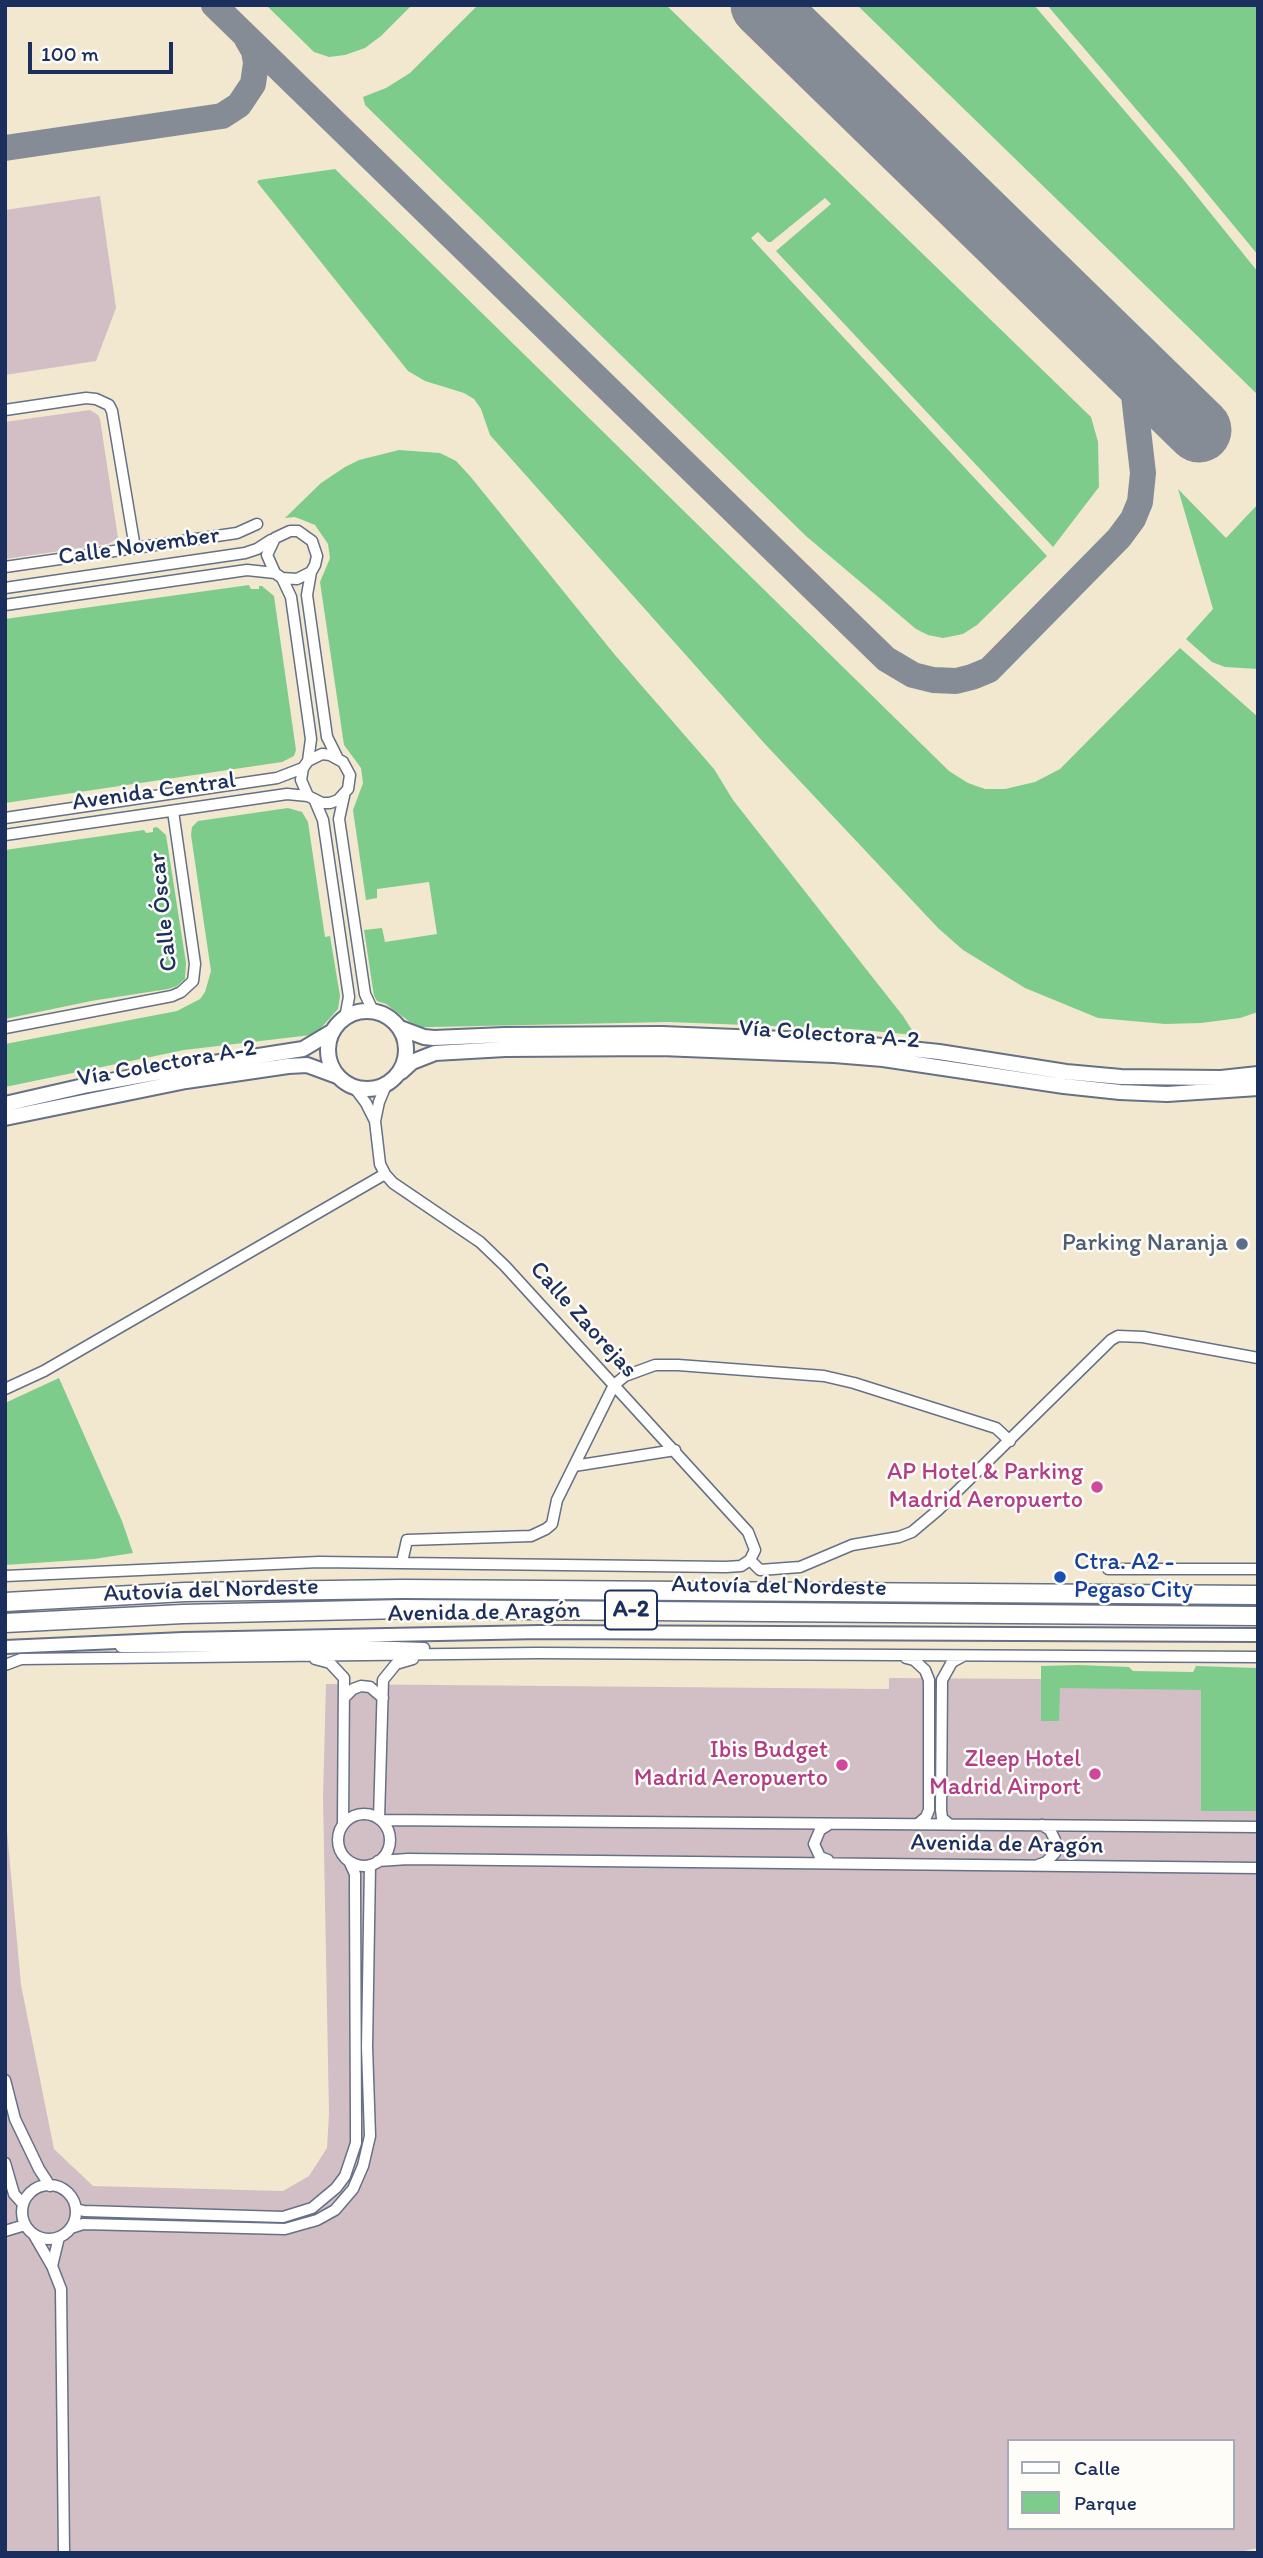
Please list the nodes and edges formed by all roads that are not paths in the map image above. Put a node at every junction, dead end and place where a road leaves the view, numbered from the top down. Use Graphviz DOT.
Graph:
graph roads {
  1 [pos="5,410"];
  2 [pos="257,524"];
  3 [pos="275,538"];
  4 [pos="135,548"];
  5 [pos="5,566"];
  6 [pos="311,572"];
  7 [pos="278,575"];
  8 [pos="5,588"];
  9 [pos="5,605"];
  10 [pos="337,757"];
  11 [pos="306,765"];
  12 [pos="344,796"];
  13 [pos="311,799"];
  14 [pos="173,811"];
  15 [pos="5,818"];
  16 [pos="5,835"];
  17 [pos="373,1011"];
  18 [pos="345,1018"];
  19 [pos="5,1028"];
  20 [pos="400,1028"];
  21 [pos="333,1031"];
  22 [pos="401,1072"];
  23 [pos="1258,1074"];
  24 [pos="337,1076"];
  25 [pos="386,1085"];
  26 [pos="354,1087"];
  27 [pos="1258,1088"];
  28 [pos="5,1104"];
  29 [pos="5,1118"];
  30 [pos="375,1121"];
  31 [pos="385,1174"];
  32 [pos="1258,1359"];
  33 [pos="614,1385"];
  34 [pos="5,1389"];
  35 [pos="1010,1441"];
  36 [pos="674,1450"];
  37 [pos="574,1466"];
  38 [pos="750,1560"];
  39 [pos="402,1562"];
  40 [pos="1108,1569"];
  41 [pos="1258,1569"];
  42 [pos="5,1576"];
  43 [pos="1258,1594"];
  44 [pos="5,1602"];
  45 [pos="1258,1616"];
  46 [pos="5,1623"];
  47 [pos="1258,1635"];
  48 [pos="10,1646"];
  49 [pos="466,1653"];
  50 [pos="537,1653"];
  51 [pos="895,1655"];
  52 [pos="297,1656"];
  53 [pos="963,1656"];
  54 [pos="1258,1657"];
  55 [pos="5,1665"];
  56 [pos="344,1698"];
  57 [pos="383,1699"];
  58 [pos="380,1819"];
  59 [pos="343,1824"];
  60 [pos="919,1824"];
  61 [pos="950,1824"];
  62 [pos="828,1825"];
  63 [pos="1041,1825"];
  64 [pos="1258,1827"];
  65 [pos="349,1861"];
  66 [pos="832,1862"];
  67 [pos="374,1863"];
  68 [pos="1034,1867"];
  69 [pos="1258,1868"];
  70 [pos="5,2080"];
  71 [pos="5,2164"];
  72 [pos="50,2186"];
  73 [pos="23,2204"];
  74 [pos="76,2208"];
  75 [pos="25,2225"];
  76 [pos="71,2228"];
  77 [pos="5,2231"];
  78 [pos="34,2235"];
  79 [pos="59,2237"];
  80 [pos="52,2266"];
  81 [pos="64,2553"];
  1 -- 4 [label="street"];
  2 -- 4 [label="street, Calle November"];
  3 -- 6 [label="street"];
  3 -- 7 [label="street"];
  3 -- 8 [label="street, Calle November"];
  4 -- 5 [label="street, Calle November"];
  6 -- 7 [label="street"];
  6 -- 10 [label="street"];
  7 -- 9 [label="street, Calle November"];
  7 -- 11 [label="street"];
  10 -- 11 [label="street"];
  10 -- 12 [label="street"];
  11 -- 13 [label="street"];
  11 -- 15 [label="street, Avenida Central"];
  12 -- 13 [label="street"];
  12 -- 17 [label="street"];
  13 -- 14 [label="street, Avenida Central"];
  13 -- 18 [label="street"];
  14 -- 16 [label="street, Avenida Central"];
  14 -- 19 [label="street, Calle Óscar"];
  17 -- 18 [label="main road"];
  17 -- 20 [label="main road"];
  18 -- 21 [label="main road"];
  20 -- 22 [label="main road"];
  20 -- 23 [label="main road, Vía Colectora A-2"];
  21 -- 24 [label="main road"];
  21 -- 28 [label="main road, Vía Colectora A-2"];
  22 -- 25 [label="main road"];
  22 -- 27 [label="main road, Vía Colectora A-2"];
  24 -- 26 [label="main road"];
  24 -- 29 [label="main road, Vía Colectora A-2"];
  25 -- 26 [label="main road"];
  25 -- 30 [label="street"];
  26 -- 30 [label="street"];
  30 -- 31 [label="street"];
  31 -- 33 [label="street, Calle Zaorejas"];
  31 -- 34 [label="street"];
  32 -- 35 [label="street"];
  33 -- 35 [label="street"];
  33 -- 36 [label="street, Calle Zaorejas"];
  33 -- 37 [label="street"];
  35 -- 38 [label="street"];
  36 -- 37 [label="street"];
  36 -- 38 [label="street, Calle Zaorejas"];
  37 -- 39 [label="street"];
  38 -- 39 [label="street"];
  39 -- 42 [label="street"];
  40 -- 41 [label="street"];
  43 -- 44 [label="highway, Autovía del Nordeste / A-2"];
  45 -- 46 [label="highway, Autovía del Nordeste / A-2"];
  47 -- 48 [label="street, Avenida de Aragón"];
  48 -- 50 [label="street"];
  49 -- 50 [label="street"];
  49 -- 52 [label="street"];
  49 -- 57 [label="street"];
  50 -- 51 [label="street"];
  51 -- 53 [label="street"];
  51 -- 60 [label="street"];
  52 -- 55 [label="street"];
  52 -- 56 [label="street"];
  53 -- 54 [label="street"];
  53 -- 61 [label="street"];
  56 -- 57 [label="street"];
  56 -- 59 [label="street"];
  57 -- 58 [label="street"];
  58 -- 59 [label="street"];
  58 -- 62 [label="street, Avenida de Aragón"];
  58 -- 67 [label="street"];
  59 -- 65 [label="street"];
  60 -- 61 [label="street, Avenida de Aragón"];
  60 -- 62 [label="street, Avenida de Aragón"];
  61 -- 63 [label="street, Avenida de Aragón"];
  62 -- 66 [label="street"];
  63 -- 64 [label="street, Avenida de Aragón"];
  63 -- 68 [label="street"];
  65 -- 67 [label="street"];
  65 -- 74 [label="street"];
  66 -- 67 [label="street, Avenida de Aragón"];
  66 -- 68 [label="street, Avenida de Aragón"];
  67 -- 76 [label="street"];
  68 -- 69 [label="street, Avenida de Aragón"];
  70 -- 72 [label="street"];
  71 -- 73 [label="street"];
  72 -- 73 [label="street"];
  72 -- 74 [label="street"];
  73 -- 75 [label="street"];
  74 -- 76 [label="street"];
  75 -- 77 [label="street"];
  75 -- 78 [label="street"];
  76 -- 79 [label="street"];
  78 -- 79 [label="street"];
  78 -- 80 [label="street"];
  79 -- 80 [label="street"];
  80 -- 81 [label="street"];
}
